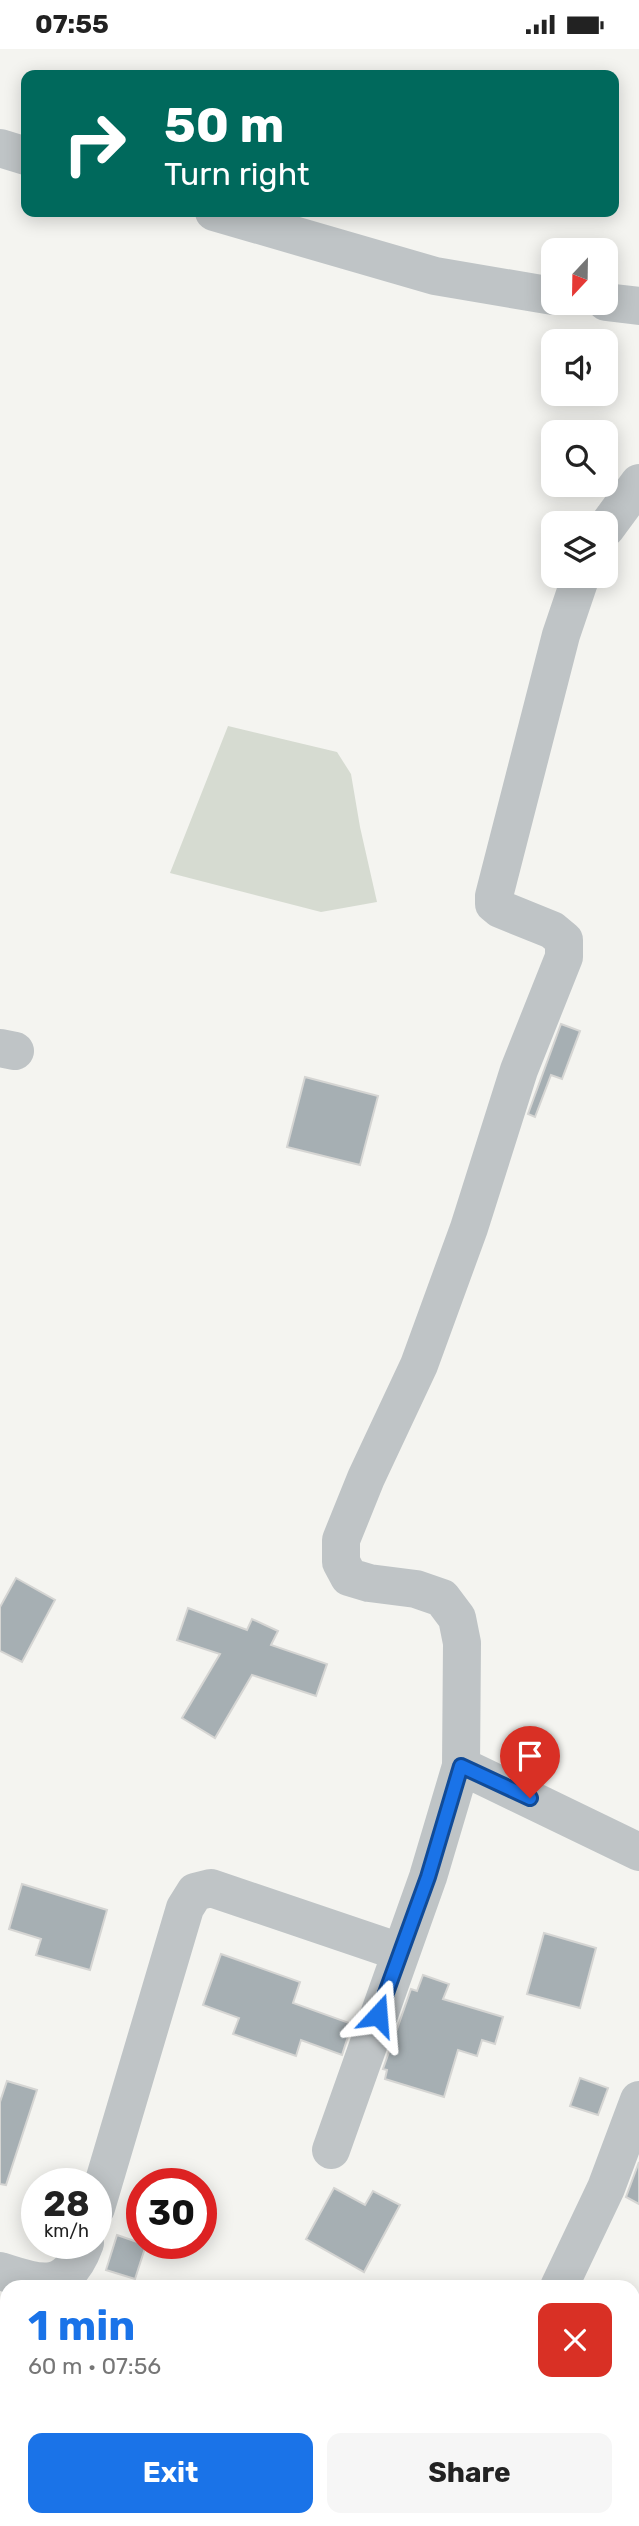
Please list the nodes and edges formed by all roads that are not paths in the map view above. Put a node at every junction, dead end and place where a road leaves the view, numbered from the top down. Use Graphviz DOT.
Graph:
graph roads {
  1 [pos="0,148"];
  2 [pos="21,154"];
  3 [pos="232,217"];
  4 [pos="541,294"];
  5 [pos="618,303"];
  6 [pos="639,306"];
  7 [pos="639,483"];
  8 [pos="618,512"];
  9 [pos="576,588"];
  10 [pos="461,1766"];
  11 [pos="639,1852"];
  12 [pos="400,1952"];
  13 [pos="639,2100"];
  14 [pos="331,2150"];
  15 [pos="108,2168"];
  16 [pos="79,2259"];
  17 [pos="0,2271"];
  18 [pos="29,2280"];
  19 [pos="59,2280"];
  20 [pos="562,2280"];
  1 -- 2 [label="street"];
  3 -- 4 [label="street"];
  5 -- 6 [label="street"];
  7 -- 8 [label="street"];
  9 -- 10 [label="street"];
  10 -- 11 [label="street"];
  10 -- 12 [label="street"];
  12 -- 14 [label="street"];
  12 -- 15 [label="street"];
  13 -- 20 [label="street"];
  16 -- 19 [label="street"];
  17 -- 18 [label="street"];
}
